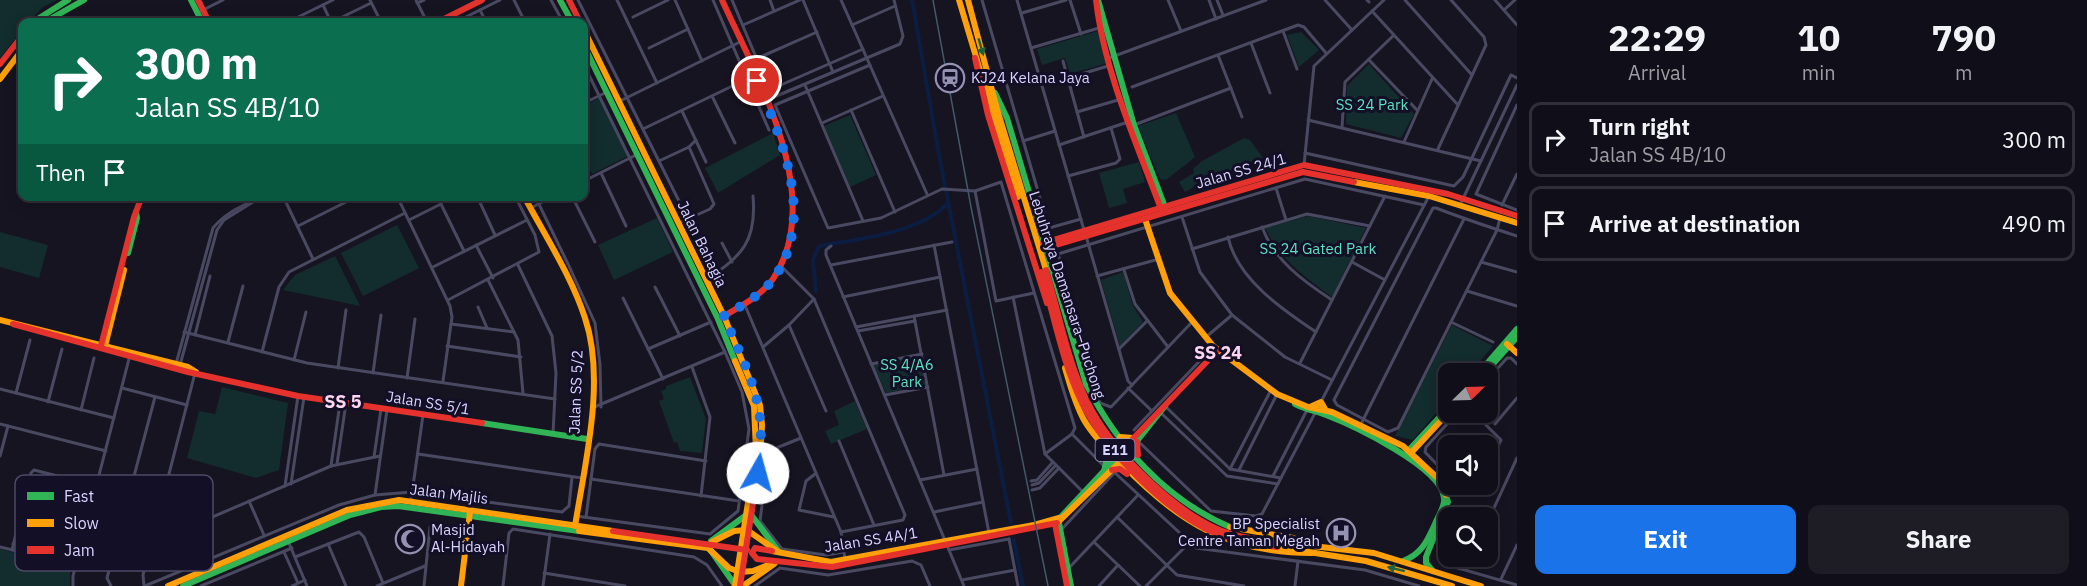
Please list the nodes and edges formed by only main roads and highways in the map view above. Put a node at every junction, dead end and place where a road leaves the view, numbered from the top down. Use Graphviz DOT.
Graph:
graph roads {
  1 [pos="68,0"];
  2 [pos="84,0"];
  3 [pos="191,0"];
  4 [pos="198,0"];
  5 [pos="482,0"];
  6 [pos="560,0"];
  7 [pos="568,0"];
  8 [pos="722,0"];
  9 [pos="959,0"];
  10 [pos="968,0"];
  11 [pos="1097,0"];
  12 [pos="200,12"];
  13 [pos="572,17"];
  14 [pos="39,18"];
  15 [pos="52,18"];
  16 [pos="201,18"];
  17 [pos="205,18"];
  18 [pos="446,18"];
  19 [pos="588,38"];
  20 [pos="18,41"];
  21 [pos="588,54"];
  22 [pos="18,55"];
  23 [pos="975,58"];
  24 [pos="0,64"];
  25 [pos="0,79"];
  26 [pos="995,93"];
  27 [pos="630,131"];
  28 [pos="140,201"];
  29 [pos="526,201"];
  30 [pos="1461,202"];
  31 [pos="1164,210"];
  32 [pos="1517,216"];
  33 [pos="1145,219"];
  34 [pos="1517,224"];
  35 [pos="1085,233"];
  36 [pos="1044,246"];
  37 [pos="1044,271"];
  38 [pos="721,318"];
  39 [pos="0,321"];
  40 [pos="13,324"];
  41 [pos="1517,329"];
  42 [pos="106,334"];
  43 [pos="1517,337"];
  44 [pos="93,342"];
  45 [pos="1507,344"];
  46 [pos="103,347"];
  47 [pos="1215,348"];
  48 [pos="117,349"];
  49 [pos="1517,353"];
  50 [pos="130,354"];
  51 [pos="1489,363"];
  52 [pos="1492,363"];
  53 [pos="1438,419"];
  54 [pos="1438,423"];
  55 [pos="1116,435"];
  56 [pos="1135,437"];
  57 [pos="587,439"];
  58 [pos="1416,445"];
  59 [pos="1104,446"];
  60 [pos="1129,448"];
  61 [pos="1407,453"];
  62 [pos="1140,459"];
  63 [pos="1417,459"];
  64 [pos="1118,461"];
  65 [pos="1109,470"];
  66 [pos="1133,477"];
  67 [pos="470,512"];
  68 [pos="749,515"];
  69 [pos="1057,523"];
  70 [pos="574,527"];
  71 [pos="746,530"];
  72 [pos="287,538"];
  73 [pos="1277,544"];
  74 [pos="708,545"];
  75 [pos="948,545"];
  76 [pos="1311,545"];
  77 [pos="744,549"];
  78 [pos="1312,553"];
  79 [pos="874,556"];
  80 [pos="780,558"];
  81 [pos="1403,561"];
  82 [pos="213,568"];
  83 [pos="205,571"];
  84 [pos="1433,571"];
  85 [pos="740,572"];
  86 [pos="1479,585"];
  87 [pos="168,586"];
  88 [pos="183,586"];
  89 [pos="461,586"];
  90 [pos="738,586"];
  91 [pos="1069,586"];
  92 [pos="1452,586"];
  93 [pos="1486,586"];
  1 -- 14 [label="main road"];
  2 -- 15 [label="main road"];
  3 -- 12 [label="main road"];
  4 -- 12 [label="main road"];
  5 -- 18 [label="main road"];
  6 -- 7 [label="main road"];
  6 -- 13 [label="main road"];
  7 -- 13 [label="main road"];
  8 -- 38 [label="main road"];
  9 -- 23 [label="main road, Lebuhraya Damansara–Puchong / E11"];
  10 -- 26 [label="main road, Lebuhraya Damansara–Puchong / E11, one-way"];
  11 -- 31 [label="main road"];
  12 -- 16 [label="main road"];
  12 -- 17 [label="main road"];
  19 -- 27 [label="main road, Jalan Bahagia"];
  20 -- 24 [label="main road"];
  21 -- 27 [label="main road, Jalan Bahagia"];
  22 -- 25 [label="main road"];
  23 -- 37 [label="main road, Lebuhraya Damansara–Puchong / E11"];
  23 -- 59 [label="main road"];
  26 -- 36 [label="main road"];
  26 -- 37 [label="main road, Lebuhraya Damansara–Puchong / E11"];
  27 -- 38 [label="main road, Jalan Bahagia"];
  27 -- 38 [label="main road, Jalan Bahagia"];
  28 -- 42 [label="main road"];
  29 -- 57 [label="main road, Jalan SS 5/2"];
  30 -- 31 [label="main road, Jalan SS 24/1"];
  30 -- 31 [label="main road, Jalan SS 24/1"];
  30 -- 32 [label="main road, Jalan SS 24/1"];
  30 -- 34 [label="main road, Jalan SS 24/1"];
  31 -- 33 [label="main road, Jalan SS 24/1"];
  31 -- 35 [label="main road, Jalan SS 24/1"];
  33 -- 35 [label="main road, Jalan SS 24/1"];
  33 -- 47 [label="main road"];
  35 -- 36 [label="main road, Jalan SS 24/1"];
  36 -- 55 [label="main road"];
  37 -- 73 [label="main road, Lebuhraya Damansara–Puchong / E11, bridge"];
  38 -- 68 [label="main road, Jalan Bahagia"];
  38 -- 68 [label="main road, Jalan Bahagia"];
  39 -- 40 [label="main road, Jalan SS 5/1"];
  40 -- 44 [label="main road, Jalan SS 5/1"];
  40 -- 46 [label="main road, Jalan SS 5/1"];
  41 -- 45 [label="main road"];
  42 -- 44 [label="main road"];
  42 -- 46 [label="main road"];
  42 -- 48 [label="main road"];
  43 -- 45 [label="main road"];
  44 -- 46 [label="main road, Jalan SS 5/1"];
  45 -- 49 [label="main road"];
  45 -- 51 [label="main road"];
  45 -- 52 [label="main road"];
  46 -- 48 [label="main road, Jalan SS 5/1"];
  46 -- 50 [label="main road, Jalan SS 5/1"];
  47 -- 56 [label="main road"];
  47 -- 61 [label="main road"];
  48 -- 50 [label="main road, Jalan SS 5/1"];
  50 -- 57 [label="main road, Jalan SS 5/1"];
  53 -- 58 [label="main road"];
  54 -- 58 [label="main road"];
  55 -- 56 [label="main road"];
  55 -- 59 [label="main road"];
  55 -- 60 [label="main road"];
  56 -- 60 [label="main road"];
  56 -- 62 [label="main road"];
  57 -- 70 [label="main road, Jalan SS 5/2"];
  58 -- 61 [label="main road"];
  58 -- 61 [label="main road"];
  58 -- 63 [label="main road"];
  59 -- 64 [label="main road"];
  59 -- 65 [label="main road"];
  60 -- 62 [label="main road"];
  60 -- 64 [label="main road"];
  61 -- 63 [label="main road"];
  61 -- 81 [label="main road"];
  62 -- 66 [label="main road"];
  62 -- 76 [label="main road"];
  63 -- 84 [label="main road"];
  64 -- 65 [label="main road"];
  64 -- 66 [label="main road"];
  65 -- 66 [label="main road"];
  65 -- 69 [label="main road"];
  65 -- 69 [label="main road"];
  66 -- 78 [label="main road"];
  67 -- 70 [label="main road, Jalan Majlis"];
  67 -- 72 [label="main road, Jalan Majlis"];
  67 -- 72 [label="main road, Jalan Majlis"];
  67 -- 89 [label="main road"];
  68 -- 71 [label="main road, Jalan Bahagia"];
  68 -- 74 [label="main road"];
  68 -- 80 [label="main road"];
  69 -- 75 [label="main road, Jalan SS 4A/1"];
  69 -- 75 [label="main road, Jalan SS 4A/1"];
  69 -- 91 [label="main road"];
  69 -- 91 [label="main road"];
  70 -- 74 [label="main road, Jalan Majlis"];
  71 -- 74 [label="main road"];
  71 -- 77 [label="main road, Jalan Bahagia"];
  71 -- 80 [label="main road"];
  72 -- 82 [label="main road, Jalan Majlis"];
  72 -- 88 [label="main road, Jalan Majlis"];
  73 -- 76 [label="main road, Lebuhraya Damansara–Puchong / E11"];
  73 -- 78 [label="main road, Lebuhraya Damansara–Puchong / E11"];
  74 -- 77 [label="main road, Jalan Majlis"];
  74 -- 85 [label="main road"];
  74 -- 90 [label="main road"];
  75 -- 79 [label="main road, Jalan SS 4A/1"];
  76 -- 81 [label="main road, Lebuhraya Damansara–Puchong / E11"];
  77 -- 85 [label="main road, Jalan Bahagia"];
  92 -- 78 [label="main road, Lebuhraya Damansara–Puchong / E11, one-way"];
  79 -- 80 [label="main road, Jalan SS 4A/1"];
  79 -- 80 [label="main road, Jalan SS 4A/1"];
  80 -- 85 [label="main road"];
  80 -- 90 [label="main road"];
  81 -- 84 [label="main road, Lebuhraya Damansara–Puchong / E11"];
  83 -- 87 [label="main road, Jalan Majlis"];
  84 -- 86 [label="main road, Lebuhraya Damansara–Puchong / E11"];
  85 -- 90 [label="main road, Jalan Bahagia"];
  86 -- 93 [label="main road, Lebuhraya Damansara–Puchong"];
}
